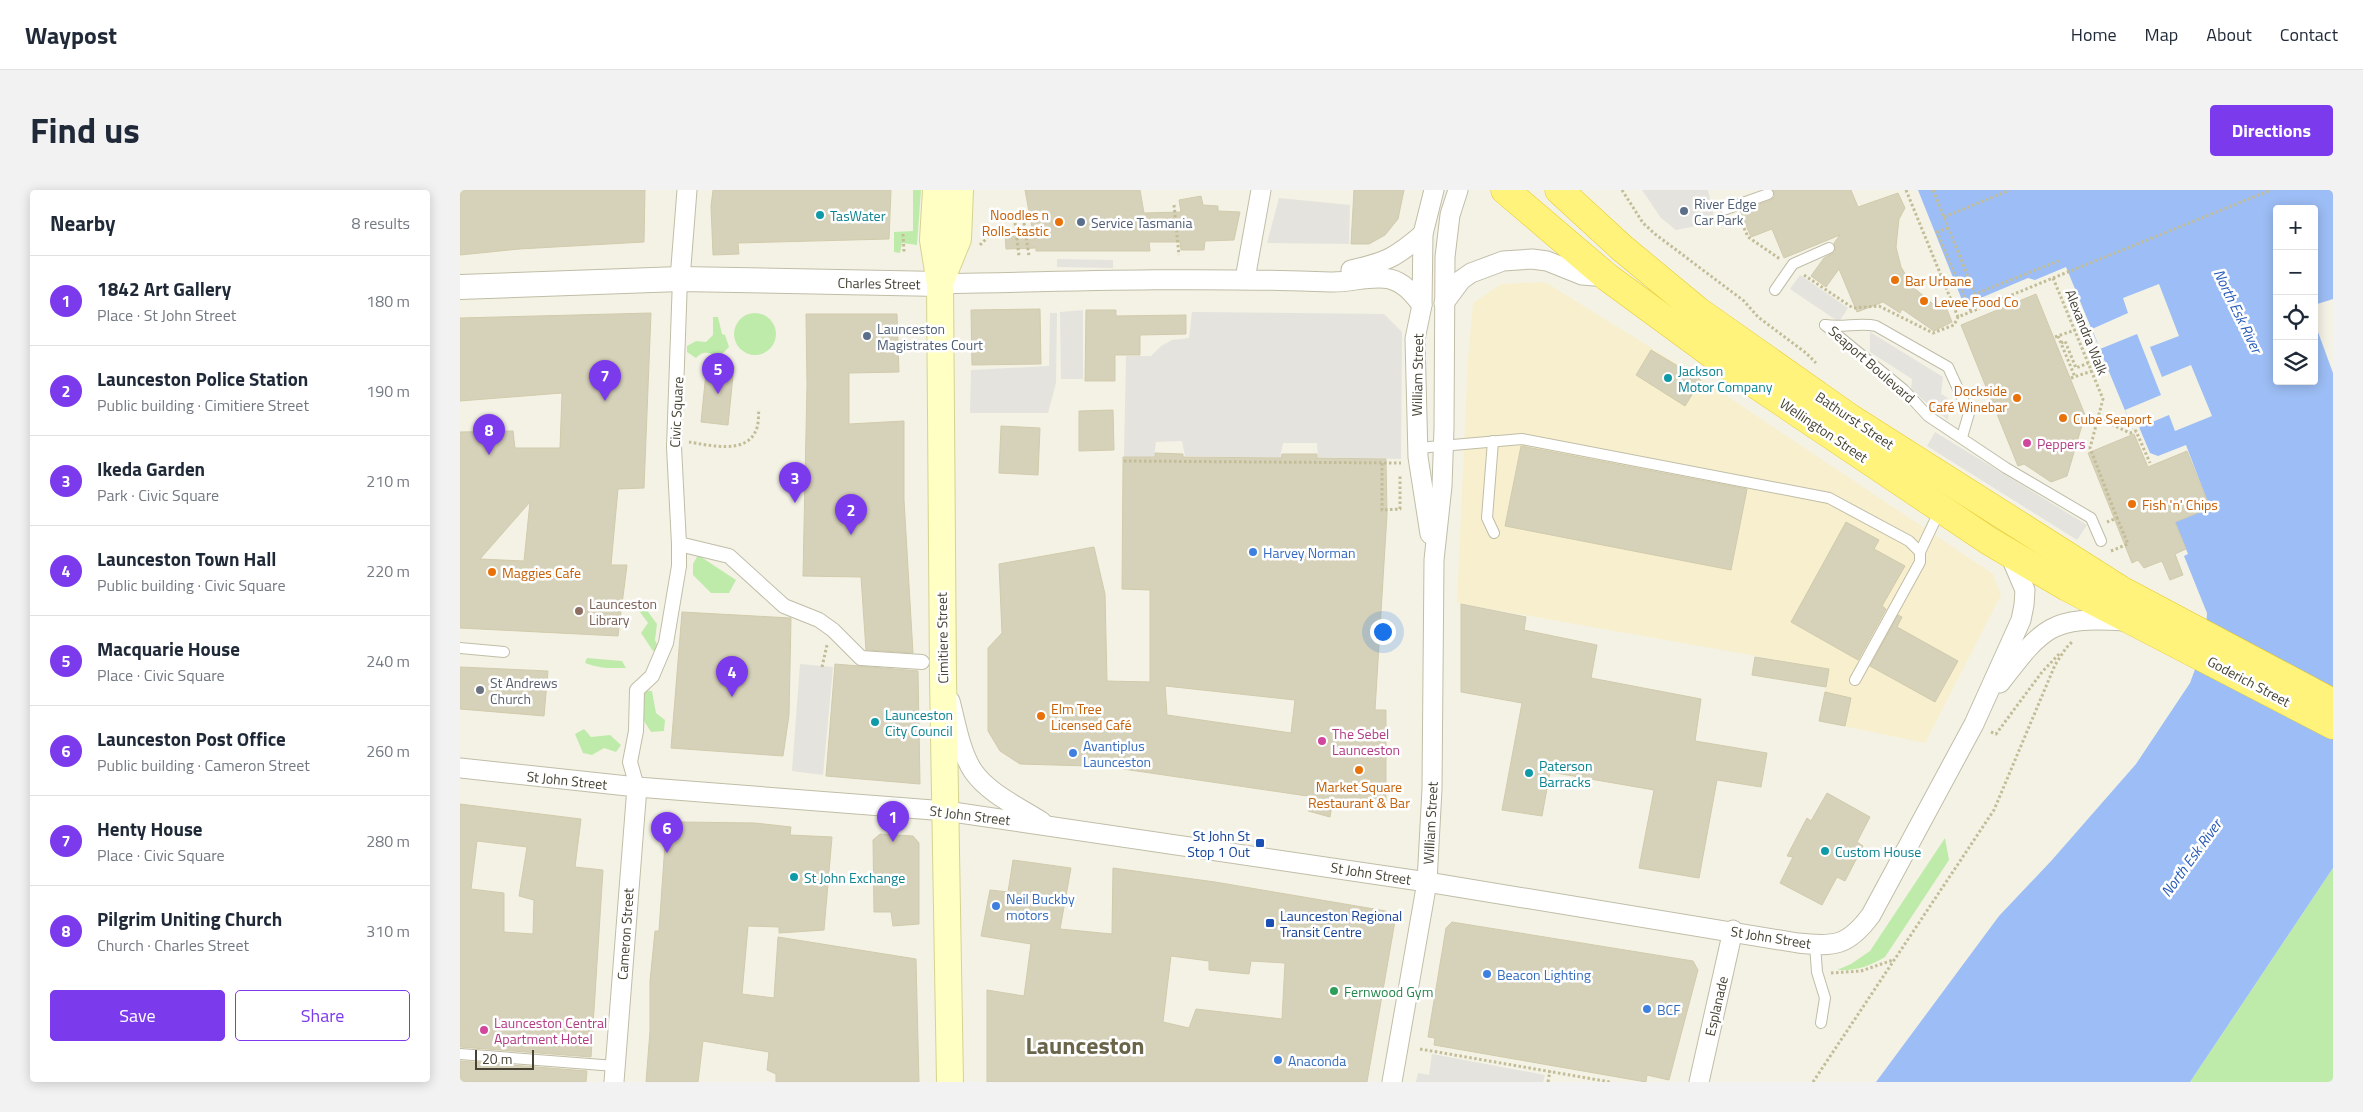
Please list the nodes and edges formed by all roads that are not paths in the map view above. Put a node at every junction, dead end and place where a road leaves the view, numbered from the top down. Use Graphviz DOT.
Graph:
graph roads {
  1 [pos="687,190"];
  2 [pos="936,190"];
  3 [pos="960,190"];
  4 [pos="1261,190"];
  5 [pos="1434,190"];
  6 [pos="1458,190"];
  7 [pos="1505,190"];
  8 [pos="1559,190"];
  9 [pos="1768,194"];
  10 [pos="1730,208"];
  11 [pos="1423,234"];
  12 [pos="1830,248"];
  13 [pos="1607,277"];
  14 [pos="680,279"];
  15 [pos="1245,279"];
  16 [pos="1298,280"];
  17 [pos="940,284"];
  18 [pos="460,287"];
  19 [pos="1775,290"];
  20 [pos="1444,303"];
  21 [pos="1422,305"];
  22 [pos="1962,437"];
  23 [pos="1493,441"];
  24 [pos="1443,445"];
  25 [pos="1418,448"];
  26 [pos="1940,509"];
  27 [pos="1494,532"];
  28 [pos="2098,537"];
  29 [pos="679,544"];
  30 [pos="1920,552"];
  31 [pos="2010,555"];
  32 [pos="1434,560"];
  33 [pos="2134,621"];
  34 [pos="2170,627"];
  35 [pos="460,648"];
  36 [pos="504,652"];
  37 [pos="922,662"];
  38 [pos="943,678"];
  39 [pos="1855,680"];
  40 [pos="1985,701"];
  41 [pos="2333,703"];
  42 [pos="2333,725"];
  43 [pos="460,768"];
  44 [pos="637,787"];
  45 [pos="946,811"];
  46 [pos="1048,826"];
  47 [pos="1427,882"];
  48 [pos="1733,930"];
  49 [pos="1815,944"];
  50 [pos="1821,1023"];
  51 [pos="460,1054"];
  52 [pos="615,1074"];
  53 [pos="950,1082"];
  54 [pos="1392,1082"];
  55 [pos="1699,1082"];
  1 -- 14 [label="street"];
  2 -- 17 [label="main road, Cimitiere Street"];
  3 -- 17 [label="main road, Cimitiere Street"];
  4 -- 15 [label="street"];
  5 -- 11 [label="street, William Street"];
  6 -- 20 [label="street, William Street"];
  7 -- 13 [label="highway, Wellington Street"];
  8 -- 34 [label="highway, Bathurst Street"];
  9 -- 10 [label="lane"];
  11 -- 16 [label="street, Charles Street"];
  11 -- 21 [label="street, William Street"];
  12 -- 19 [label="lane"];
  13 -- 20 [label="street"];
  13 -- 26 [label="highway, Wellington Street"];
  14 -- 17 [label="street, Charles Street"];
  14 -- 18 [label="street, Charles Street"];
  14 -- 29 [label="street, Civic Square"];
  15 -- 16 [label="street, Charles Street"];
  15 -- 17 [label="street, Charles Street"];
  16 -- 21 [label="street, Charles Street"];
  17 -- 38 [label="main road, Cimitiere Street"];
  20 -- 24 [label="street, William Street"];
  21 -- 25 [label="street, William Street"];
  22 -- 22 [label="lane, Seaport Boulevard"];
  22 -- 28 [label="lane, Seaport Boulevard"];
  23 -- 24 [label="lane"];
  23 -- 27 [label="lane"];
  23 -- 30 [label="lane"];
  24 -- 25 [label="lane"];
  24 -- 32 [label="street, William Street"];
  25 -- 32 [label="street, William Street"];
  26 -- 30 [label="lane"];
  26 -- 31 [label="highway, Wellington Street"];
  29 -- 37 [label="street"];
  29 -- 44 [label="street, Civic Square"];
  30 -- 39 [label="lane"];
  31 -- 33 [label="highway, Wellington Street"];
  31 -- 40 [label="street, St John Street"];
  32 -- 47 [label="street, William Street"];
  33 -- 34 [label="highway, Wellington Street"];
  33 -- 40 [label="street"];
  34 -- 41 [label="highway, Goderich Street"];
  34 -- 42 [label="highway, Goderich Street"];
  35 -- 36 [label="lane"];
  38 -- 45 [label="main road, Cimitiere Street"];
  38 -- 46 [label="street"];
  40 -- 49 [label="street, St John Street"];
  43 -- 44 [label="street, St John Street"];
  44 -- 45 [label="street, St John Street"];
  44 -- 52 [label="street, Cameron Street"];
  45 -- 46 [label="street, St John Street"];
  45 -- 53 [label="main road, Cimitiere Street"];
  46 -- 47 [label="street, St John Street"];
  47 -- 48 [label="street, St John Street"];
  47 -- 54 [label="street, William Street"];
  48 -- 49 [label="street, St John Street"];
  48 -- 55 [label="street, Esplanade"];
  49 -- 50 [label="lane"];
  51 -- 52 [label="lane"];
}
